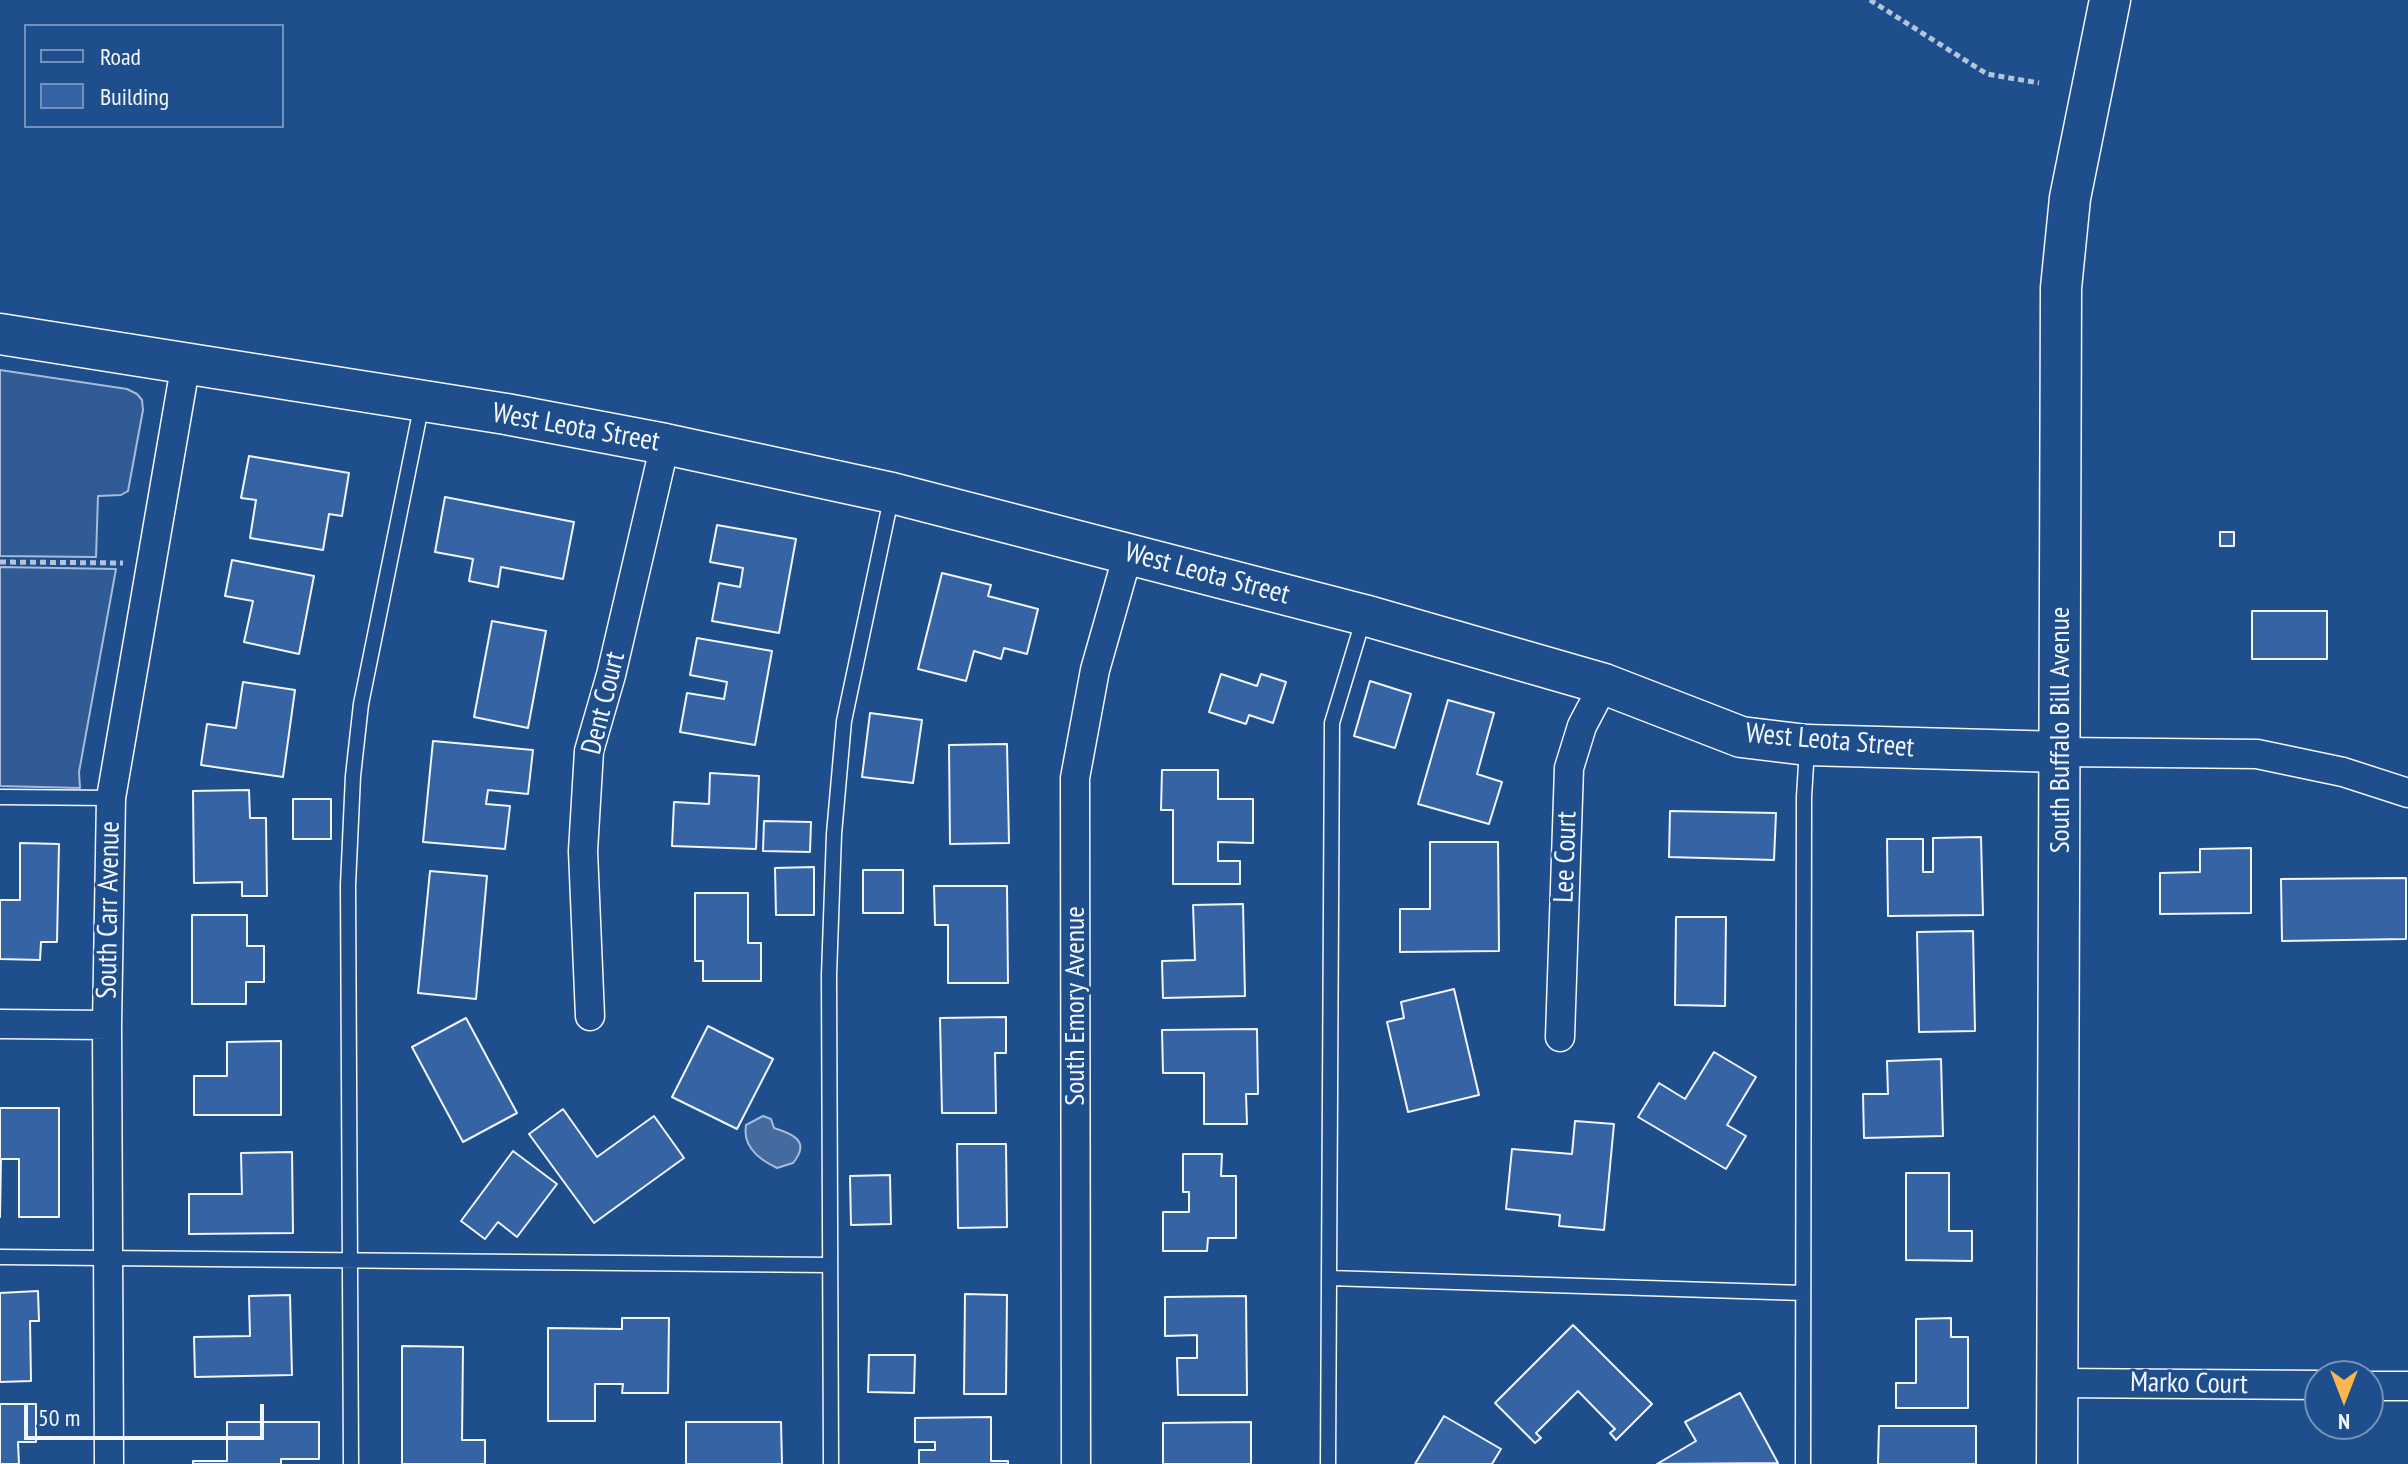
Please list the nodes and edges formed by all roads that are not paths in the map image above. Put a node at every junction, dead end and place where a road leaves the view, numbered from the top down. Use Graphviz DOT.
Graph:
graph roads {
  1 [pos="2110,0"];
  2 [pos="0,334"];
  3 [pos="186,362"];
  4 [pos="422,402"];
  5 [pos="665,444"];
  6 [pos="892,493"];
  7 [pos="1128,554"];
  8 [pos="1364,615"];
  9 [pos="1604,684"];
  10 [pos="1807,745"];
  11 [pos="2061,752"];
  12 [pos="2408,793"];
  13 [pos="0,797"];
  14 [pos="111,798"];
  15 [pos="590,1016"];
  16 [pos="0,1024"];
  17 [pos="107,1025"];
  18 [pos="1560,1037"];
  19 [pos="0,1257"];
  20 [pos="109,1258"];
  21 [pos="351,1259"];
  22 [pos="830,1265"];
  23 [pos="1329,1278"];
  24 [pos="1803,1293"];
  25 [pos="2059,1383"];
  26 [pos="2304,1385"];
  27 [pos="2384,1386"];
  28 [pos="2408,1386"];
  29 [pos="109,1464"];
  30 [pos="351,1464"];
  31 [pos="831,1464"];
  32 [pos="1076,1464"];
  33 [pos="1328,1464"];
  34 [pos="1803,1464"];
  35 [pos="2057,1464"];
  1 -- 11 [label="street, South Buffalo Bill Avenue"];
  2 -- 3 [label="street, West Leota Street"];
  3 -- 4 [label="street, West Leota Street"];
  3 -- 14 [label="street, South Carr Avenue"];
  4 -- 5 [label="street, West Leota Street"];
  4 -- 21 [label="lane"];
  5 -- 6 [label="street, West Leota Street"];
  5 -- 15 [label="street, Dent Court"];
  6 -- 7 [label="street, West Leota Street"];
  6 -- 22 [label="lane"];
  7 -- 8 [label="street, West Leota Street"];
  7 -- 32 [label="street, South Emory Avenue"];
  8 -- 9 [label="street, West Leota Street"];
  8 -- 23 [label="lane"];
  9 -- 10 [label="street, West Leota Street"];
  9 -- 18 [label="street, Lee Court"];
  10 -- 11 [label="street, West Leota Street"];
  10 -- 24 [label="lane"];
  11 -- 12 [label="street, West Leota Street"];
  11 -- 25 [label="street, South Buffalo Bill Avenue"];
  13 -- 14 [label="lane"];
  14 -- 17 [label="street, South Carr Avenue"];
  16 -- 17 [label="street"];
  17 -- 20 [label="street, South Carr Avenue"];
  19 -- 20 [label="lane"];
  20 -- 21 [label="lane"];
  20 -- 29 [label="street, South Carr Avenue"];
  21 -- 22 [label="lane"];
  21 -- 30 [label="lane"];
  22 -- 31 [label="lane"];
  23 -- 24 [label="lane"];
  23 -- 33 [label="lane"];
  24 -- 34 [label="lane"];
  25 -- 26 [label="street, Marko Court"];
  25 -- 35 [label="street, South Buffalo Bill Avenue"];
  27 -- 28 [label="street"];
}
